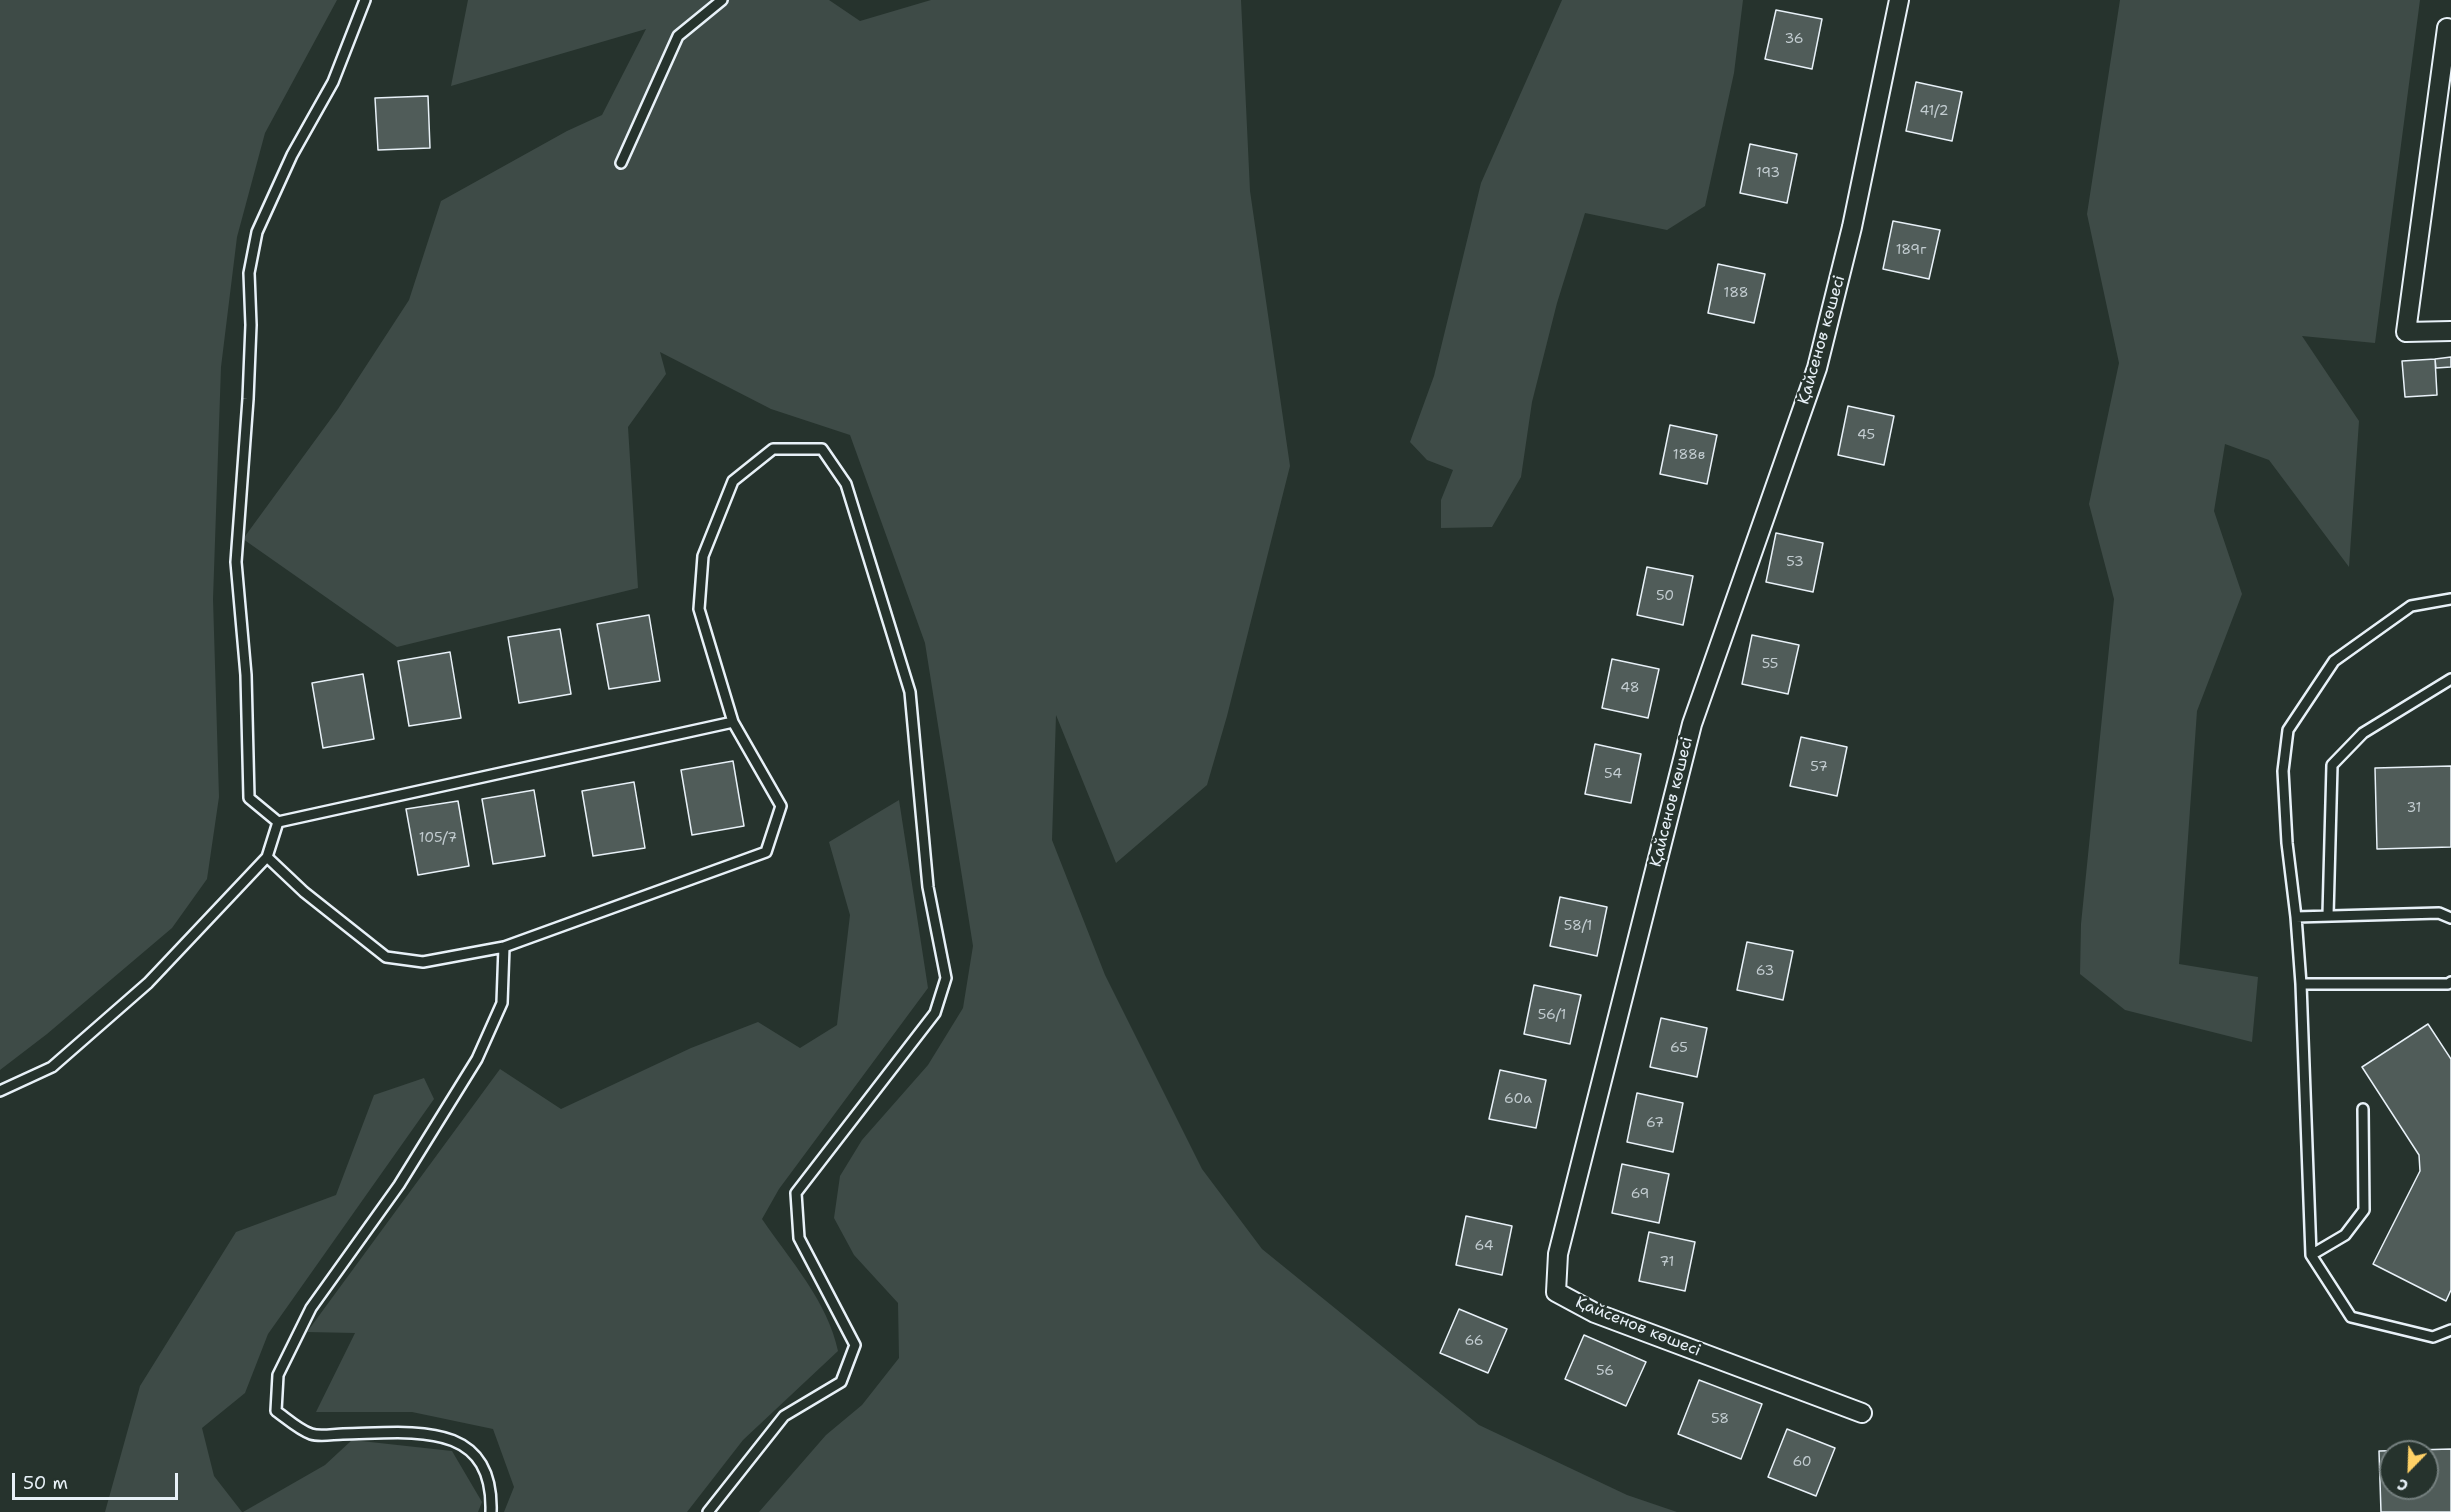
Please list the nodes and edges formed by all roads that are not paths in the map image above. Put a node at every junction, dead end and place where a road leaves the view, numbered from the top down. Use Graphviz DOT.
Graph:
graph roads {
  1 [pos="365,0"];
  2 [pos="722,0"];
  3 [pos="1899,0"];
  4 [pos="2451,29"];
  5 [pos="621,163"];
  6 [pos="2451,332"];
  7 [pos="2451,599"];
  8 [pos="2451,679"];
  9 [pos="733,722"];
  10 [pos="278,822"];
  11 [pos="267,857"];
  12 [pos="2328,915"];
  13 [pos="2296,917"];
  14 [pos="2451,918"];
  15 [pos="504,947"];
  16 [pos="2301,984"];
  17 [pos="2450,984"];
  18 [pos="0,1091"];
  19 [pos="2363,1109"];
  20 [pos="2311,1256"];
  21 [pos="2451,1330"];
  22 [pos="1862,1413"];
  23 [pos="491,1512"];
  24 [pos="708,1512"];
  1 -- 10 [label="lane"];
  2 -- 5 [label="lane"];
  3 -- 22 [label="street, Қайсенов көшесі"];
  4 -- 6 [label="street"];
  7 -- 13 [label="lane"];
  8 -- 12 [label="lane"];
  9 -- 10 [label="lane"];
  9 -- 15 [label="lane"];
  9 -- 24 [label="lane"];
  10 -- 11 [label="lane"];
  11 -- 15 [label="lane"];
  11 -- 18 [label="lane"];
  12 -- 13 [label="lane"];
  12 -- 14 [label="lane"];
  13 -- 16 [label="lane"];
  15 -- 23 [label="lane"];
  16 -- 17 [label="lane"];
  16 -- 20 [label="lane"];
  19 -- 20 [label="lane"];
  20 -- 21 [label="lane"];
}
